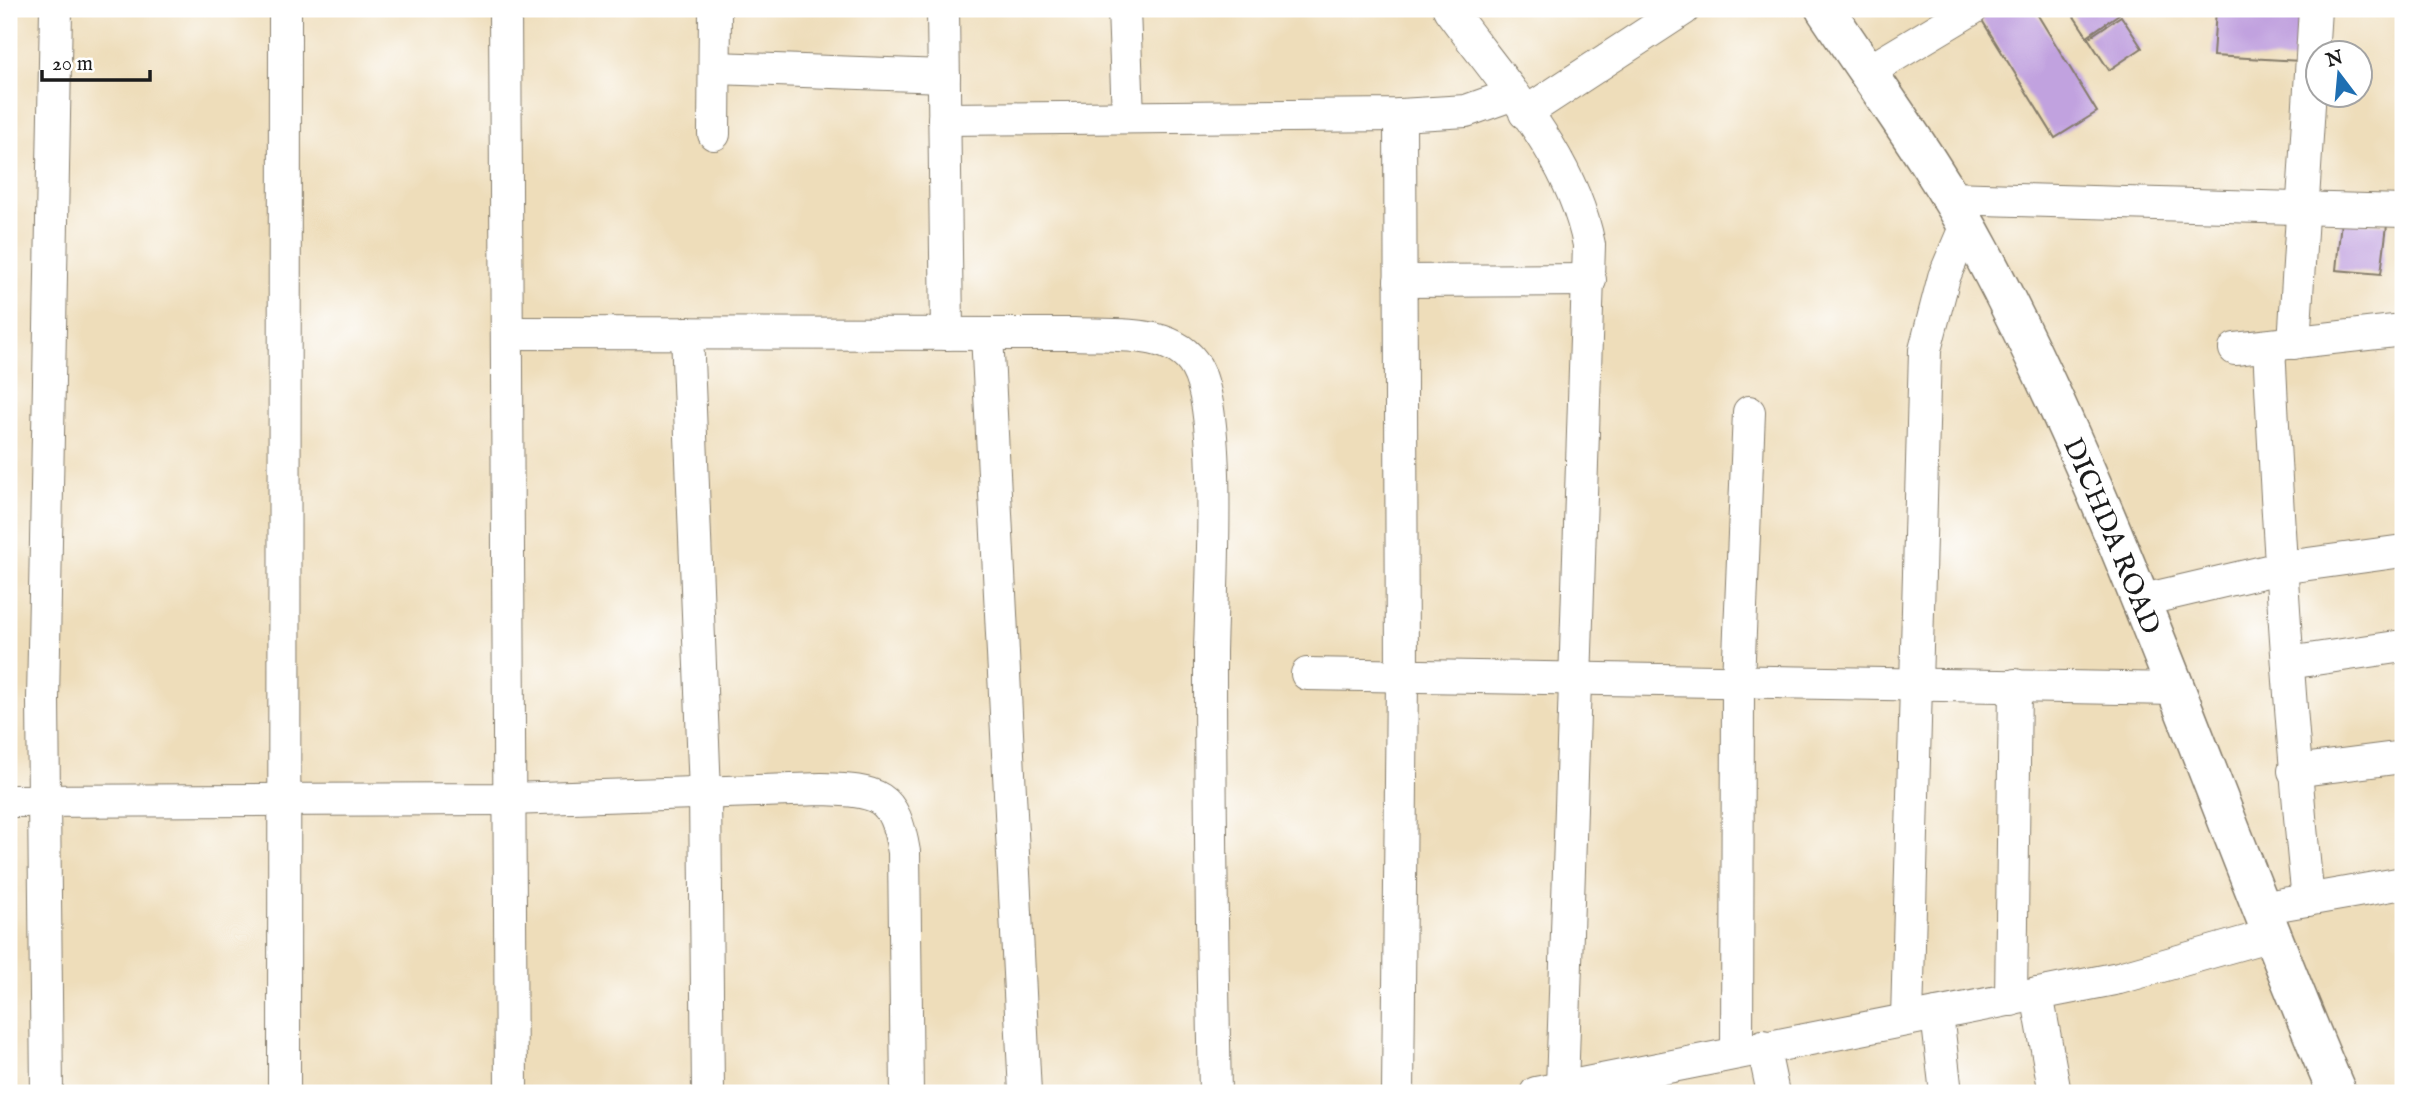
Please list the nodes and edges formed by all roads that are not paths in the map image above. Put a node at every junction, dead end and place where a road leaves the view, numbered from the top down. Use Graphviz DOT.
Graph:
graph roads {
  1 [pos="56,9"];
  2 [pos="285,9"];
  3 [pos="505,9"];
  4 [pos="715,9"];
  5 [pos="943,9"];
  6 [pos="1124,9"];
  7 [pos="1449,9"];
  8 [pos="1684,9"];
  9 [pos="1825,9"];
  10 [pos="1972,9"];
  11 [pos="2315,9"];
  12 [pos="715,68"];
  13 [pos="1867,72"];
  14 [pos="944,76"];
  15 [pos="1518,104"];
  16 [pos="1400,115"];
  17 [pos="1128,117"];
  18 [pos="944,119"];
  19 [pos="714,134"];
  20 [pos="2303,208"];
  21 [pos="1958,211"];
  22 [pos="2403,211"];
  23 [pos="1590,280"];
  24 [pos="1400,281"];
  25 [pos="2403,330"];
  26 [pos="507,333"];
  27 [pos="687,333"];
  28 [pos="947,334"];
  29 [pos="987,334"];
  30 [pos="2282,344"];
  31 [pos="2235,349"];
  32 [pos="1749,412"];
  33 [pos="2403,551"];
  34 [pos="2280,568"];
  35 [pos="2143,600"];
  36 [pos="2403,646"];
  37 [pos="2288,663"];
  38 [pos="1307,674"];
  39 [pos="1402,676"];
  40 [pos="1574,679"];
  41 [pos="1738,681"];
  42 [pos="1914,684"];
  43 [pos="2015,685"];
  44 [pos="2177,689"];
  45 [pos="2403,757"];
  46 [pos="2294,771"];
  47 [pos="705,793"];
  48 [pos="509,799"];
  49 [pos="44,800"];
  50 [pos="9,801"];
  51 [pos="284,801"];
  52 [pos="2403,883"];
  53 [pos="2308,900"];
  54 [pos="2266,921"];
  55 [pos="2024,997"];
  56 [pos="1922,1016"];
  57 [pos="1750,1049"];
  58 [pos="1549,1091"];
  59 [pos="47,1093"];
  60 [pos="284,1093"];
  61 [pos="511,1093"];
  62 [pos="708,1093"];
  63 [pos="907,1093"];
  64 [pos="1025,1093"];
  65 [pos="1215,1093"];
  66 [pos="1398,1093"];
  67 [pos="1773,1093"];
  68 [pos="1946,1093"];
  69 [pos="2055,1093"];
  70 [pos="2337,1093"];
  1 -- 49 [label="street"];
  2 -- 51 [label="street"];
  3 -- 26 [label="street"];
  4 -- 12 [label="street"];
  5 -- 14 [label="street"];
  6 -- 17 [label="street"];
  7 -- 15 [label="street"];
  8 -- 15 [label="street"];
  9 -- 13 [label="main road, DICHDA ROAD"];
  10 -- 13 [label="street"];
  11 -- 20 [label="street"];
  12 -- 14 [label="street"];
  12 -- 19 [label="street"];
  13 -- 21 [label="main road, DICHDA ROAD"];
  14 -- 18 [label="street"];
  15 -- 16 [label="street"];
  15 -- 23 [label="street"];
  16 -- 17 [label="street"];
  16 -- 24 [label="street"];
  17 -- 18 [label="street"];
  18 -- 28 [label="street"];
  20 -- 21 [label="street"];
  20 -- 22 [label="street"];
  20 -- 30 [label="street"];
  21 -- 35 [label="main road, DICHDA ROAD"];
  21 -- 42 [label="street"];
  23 -- 24 [label="street"];
  23 -- 40 [label="street"];
  24 -- 39 [label="street"];
  25 -- 30 [label="street"];
  26 -- 27 [label="street"];
  26 -- 48 [label="street"];
  27 -- 28 [label="street"];
  27 -- 47 [label="street"];
  28 -- 29 [label="street"];
  29 -- 64 [label="street"];
  29 -- 65 [label="street"];
  30 -- 31 [label="street"];
  30 -- 34 [label="street"];
  32 -- 41 [label="street"];
  33 -- 34 [label="street"];
  34 -- 35 [label="street"];
  34 -- 37 [label="street"];
  35 -- 44 [label="main road, DICHDA ROAD"];
  36 -- 37 [label="street"];
  37 -- 46 [label="street"];
  38 -- 39 [label="street"];
  39 -- 40 [label="street"];
  39 -- 66 [label="street"];
  40 -- 41 [label="street"];
  40 -- 58 [label="street"];
  41 -- 42 [label="street"];
  41 -- 57 [label="street"];
  42 -- 43 [label="street"];
  42 -- 56 [label="street"];
  43 -- 44 [label="street"];
  43 -- 55 [label="street"];
  44 -- 54 [label="main road, DICHDA ROAD"];
  45 -- 46 [label="street"];
  46 -- 53 [label="street"];
  47 -- 48 [label="street"];
  47 -- 62 [label="street"];
  47 -- 63 [label="street"];
  48 -- 51 [label="street"];
  48 -- 61 [label="street"];
  49 -- 50 [label="street"];
  49 -- 51 [label="street"];
  49 -- 59 [label="street"];
  51 -- 60 [label="street"];
  52 -- 53 [label="street"];
  53 -- 54 [label="street"];
  54 -- 55 [label="street"];
  54 -- 70 [label="main road, DICHDA ROAD"];
  55 -- 56 [label="street"];
  55 -- 69 [label="street"];
  56 -- 57 [label="street"];
  56 -- 68 [label="street"];
  57 -- 58 [label="street"];
  57 -- 67 [label="street"];
}
